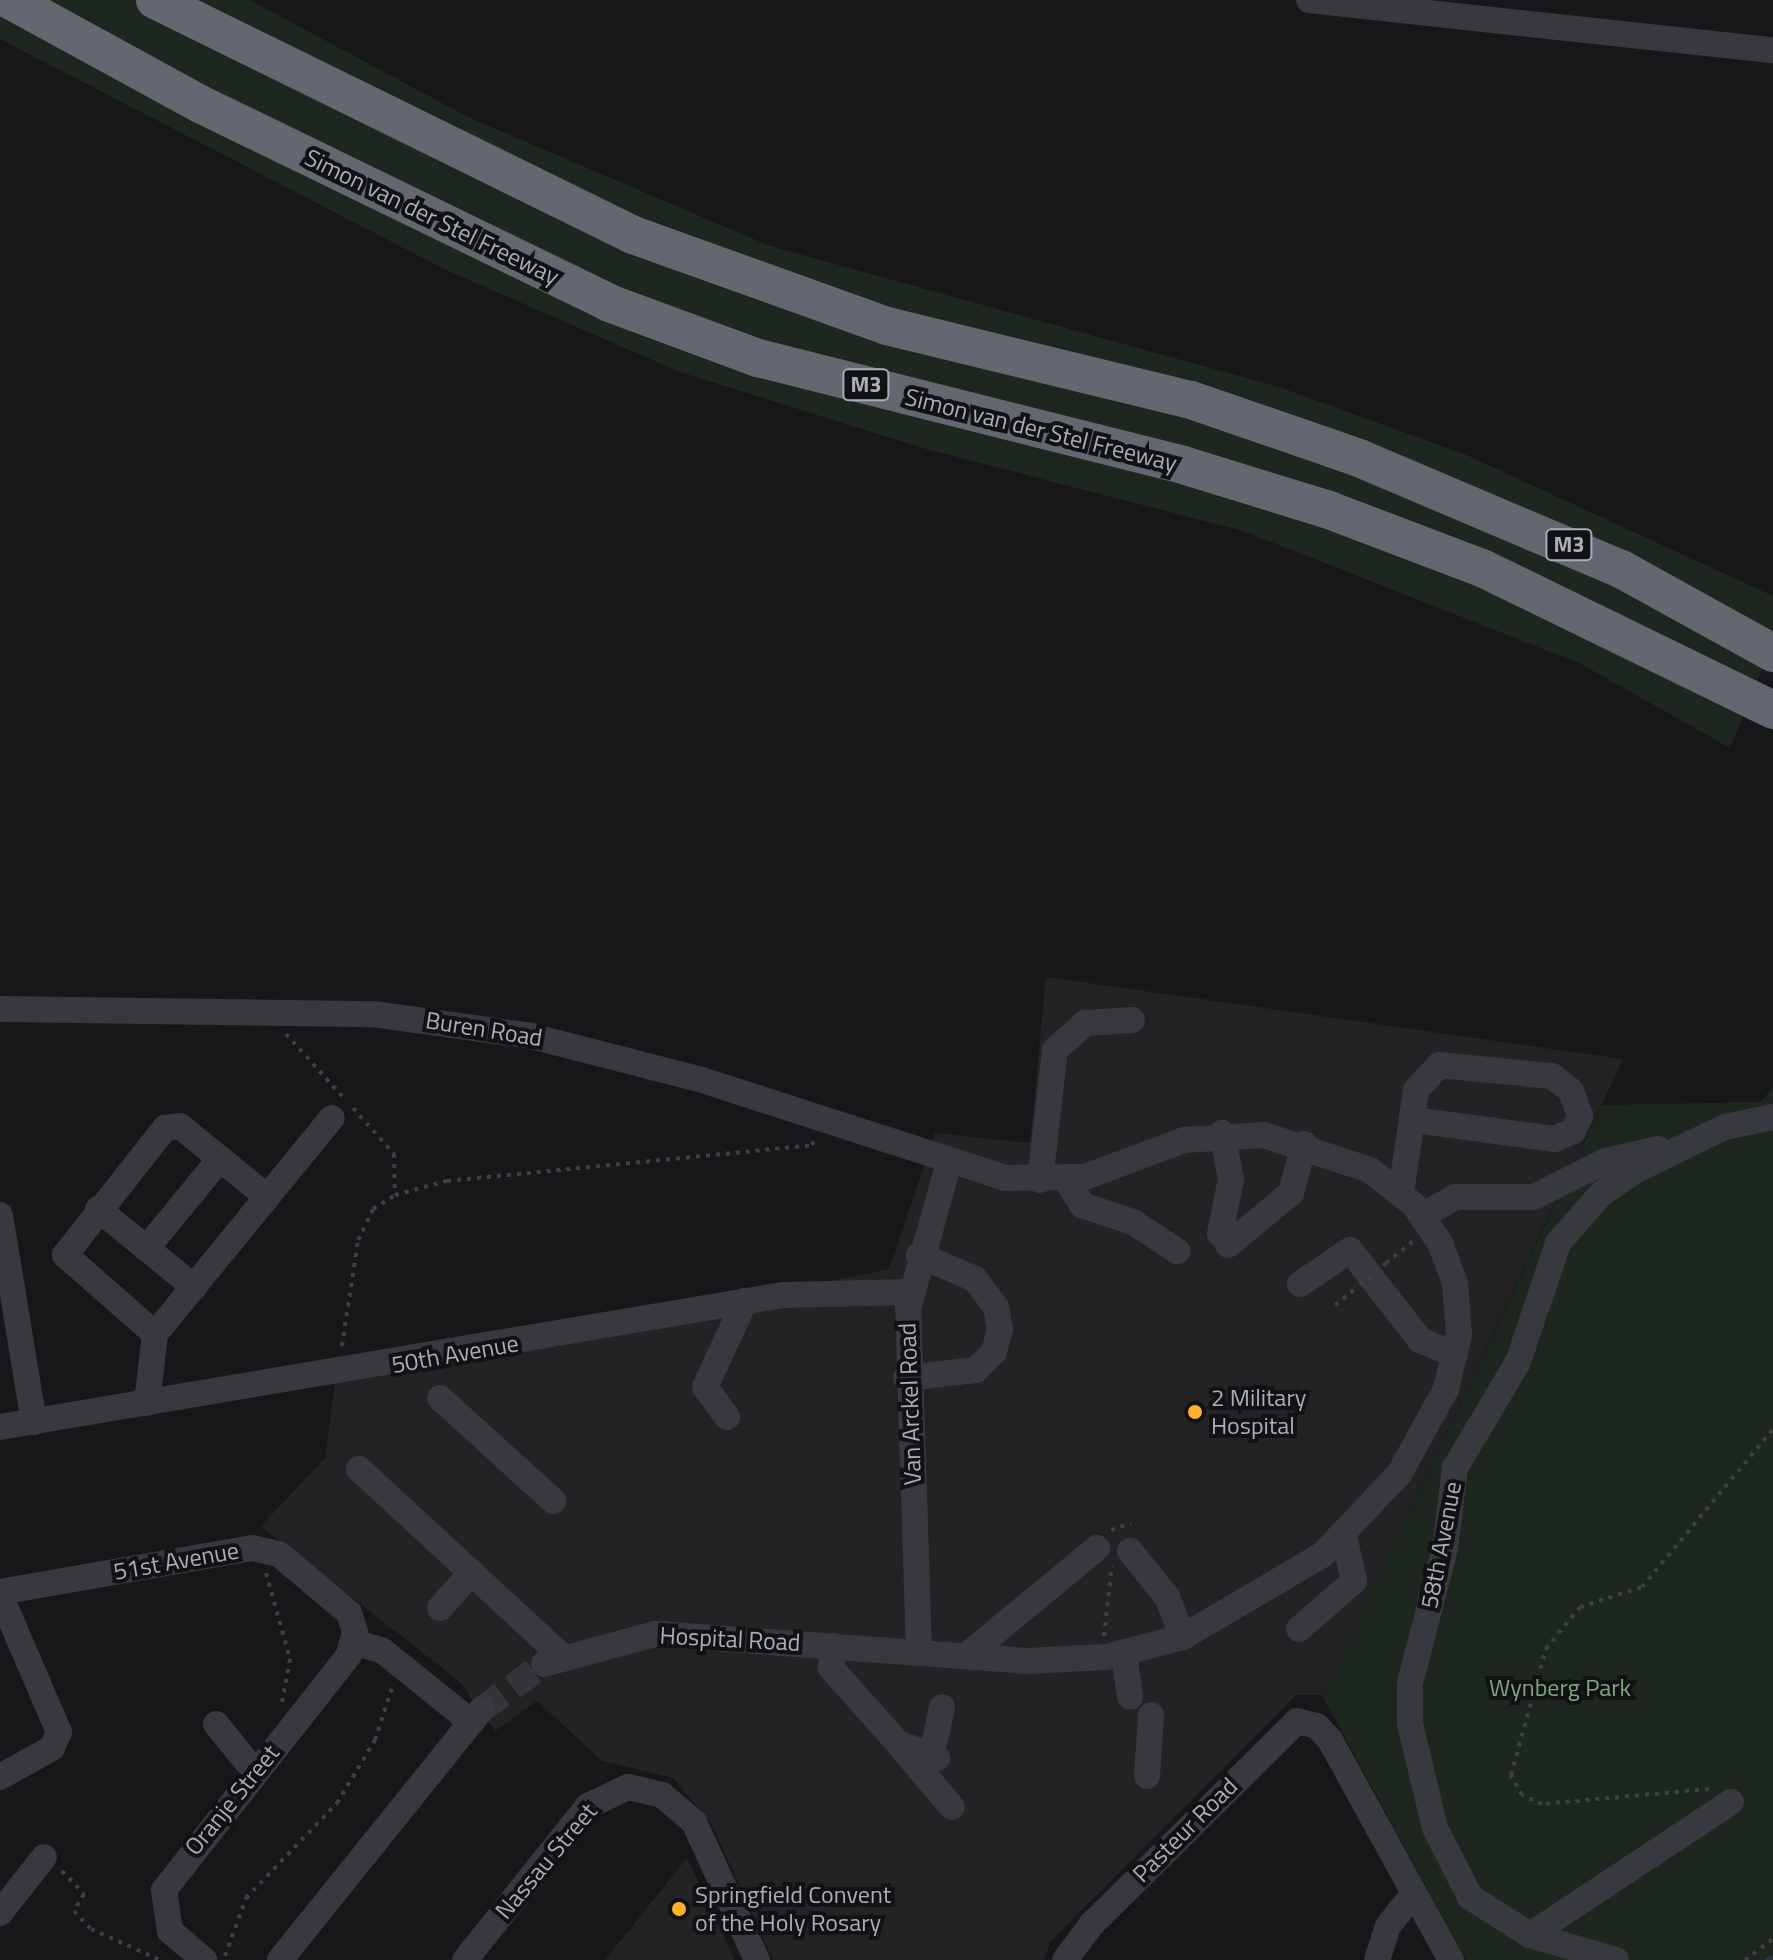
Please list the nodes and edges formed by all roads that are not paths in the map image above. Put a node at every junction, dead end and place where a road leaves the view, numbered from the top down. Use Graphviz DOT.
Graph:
graph roads {
  1 [pos="10,0"];
  2 [pos="155,0"];
  3 [pos="1309,0"];
  4 [pos="1773,50"];
  5 [pos="1773,653"];
  6 [pos="1773,710"];
  7 [pos="0,1009"];
  8 [pos="1132,1020"];
  9 [pos="1773,1117"];
  10 [pos="332,1118"];
  11 [pos="1412,1120"];
  12 [pos="1222,1133"];
  13 [pos="1304,1144"];
  14 [pos="1681,1145"];
  15 [pos="220,1159"];
  16 [pos="949,1162"];
  17 [pos="1053,1180"];
  18 [pos="1401,1193"];
  19 [pos="267,1197"];
  20 [pos="98,1209"];
  21 [pos="0,1215"];
  22 [pos="1420,1226"];
  23 [pos="146,1249"];
  24 [pos="1177,1251"];
  25 [pos="919,1255"];
  26 [pos="1300,1284"];
  27 [pos="194,1287"];
  28 [pos="910,1292"];
  29 [pos="745,1301"];
  30 [pos="155,1334"];
  31 [pos="1455,1355"];
  32 [pos="906,1378"];
  33 [pos="440,1398"];
  34 [pos="147,1403"];
  35 [pos="727,1417"];
  36 [pos="34,1422"];
  37 [pos="0,1427"];
  38 [pos="359,1469"];
  39 [pos="553,1501"];
  40 [pos="1344,1536"];
  41 [pos="1097,1548"];
  42 [pos="1130,1551"];
  43 [pos="472,1572"];
  44 [pos="0,1593"];
  45 [pos="440,1608"];
  46 [pos="1299,1629"];
  47 [pos="1183,1637"];
  48 [pos="354,1642"];
  49 [pos="833,1646"];
  50 [pos="919,1653"];
  51 [pos="1124,1653"];
  52 [pos="966,1656"];
  53 [pos="1130,1697"];
  54 [pos="942,1707"];
  55 [pos="1151,1715"];
  56 [pos="216,1724"];
  57 [pos="898,1743"];
  58 [pos="255,1772"];
  59 [pos="1147,1776"];
  60 [pos="0,1777"];
  61 [pos="1731,1802"];
  62 [pos="952,1807"];
  63 [pos="44,1857"];
  64 [pos="1414,1893"];
  65 [pos="0,1913"];
  66 [pos="1530,1935"];
  67 [pos="204,1960"];
  68 [pos="280,1960"];
  69 [pos="465,1960"];
  70 [pos="757,1960"];
  71 [pos="1065,1960"];
  72 [pos="1377,1960"];
  73 [pos="1451,1960"];
  74 [pos="1616,1960"];
  1 -- 6 [label="highway, Simon van der Stel Freeway / M3"];
  2 -- 5 [label="highway, M3"];
  3 -- 4 [label="street"];
  7 -- 16 [label="street, Buren Road"];
  8 -- 17 [label="street"];
  9 -- 14 [label="street, 58th Avenue"];
  10 -- 19 [label="street"];
  11 -- 11 [label="street"];
  11 -- 18 [label="street"];
  12 -- 13 [label="street"];
  12 -- 13 [label="street"];
  12 -- 17 [label="street"];
  13 -- 18 [label="street"];
  14 -- 22 [label="street"];
  14 -- 66 [label="street, 58th Avenue"];
  15 -- 19 [label="street"];
  15 -- 20 [label="street"];
  15 -- 23 [label="street"];
  16 -- 17 [label="street, Buren Road"];
  16 -- 25 [label="street, Van Arckel Road"];
  17 -- 24 [label="street"];
  18 -- 22 [label="street"];
  19 -- 27 [label="street"];
  20 -- 23 [label="street"];
  20 -- 30 [label="street"];
  21 -- 36 [label="street"];
  22 -- 31 [label="street"];
  23 -- 27 [label="street"];
  25 -- 28 [label="street, Van Arckel Road"];
  25 -- 32 [label="street"];
  26 -- 31 [label="street"];
  27 -- 30 [label="street"];
  28 -- 29 [label="street, 50th Avenue"];
  28 -- 32 [label="street, Van Arckel Road"];
  29 -- 34 [label="street, 50th Avenue"];
  29 -- 35 [label="street"];
  30 -- 34 [label="street"];
  31 -- 40 [label="street, Hospital Road"];
  32 -- 50 [label="street, Van Arckel Road"];
  33 -- 39 [label="street"];
  34 -- 36 [label="street, 50th Avenue"];
  36 -- 37 [label="street, 50th Avenue"];
  38 -- 43 [label="street"];
  40 -- 46 [label="street"];
  40 -- 47 [label="street, Hospital Road"];
  41 -- 52 [label="street"];
  42 -- 47 [label="street"];
  43 -- 45 [label="street"];
  43 -- 49 [label="street, Hospital Road"];
  44 -- 48 [label="street, 51st Avenue"];
  44 -- 60 [label="street"];
  47 -- 51 [label="street, Hospital Road"];
  48 -- 58 [label="street, Oranje Street"];
  48 -- 68 [label="street"];
  49 -- 50 [label="street, Hospital Road"];
  49 -- 57 [label="street"];
  50 -- 52 [label="street, Hospital Road"];
  51 -- 52 [label="street, Hospital Road"];
  51 -- 53 [label="street"];
  54 -- 57 [label="street"];
  55 -- 59 [label="street"];
  56 -- 58 [label="street"];
  57 -- 62 [label="street"];
  58 -- 67 [label="street, Oranje Street"];
  61 -- 66 [label="street"];
  63 -- 65 [label="street"];
  64 -- 71 [label="street, Pasteur Road"];
  64 -- 72 [label="street"];
  64 -- 73 [label="street"];
  66 -- 74 [label="street, 58th Avenue"];
  69 -- 70 [label="street, Nassau Street"];
}
